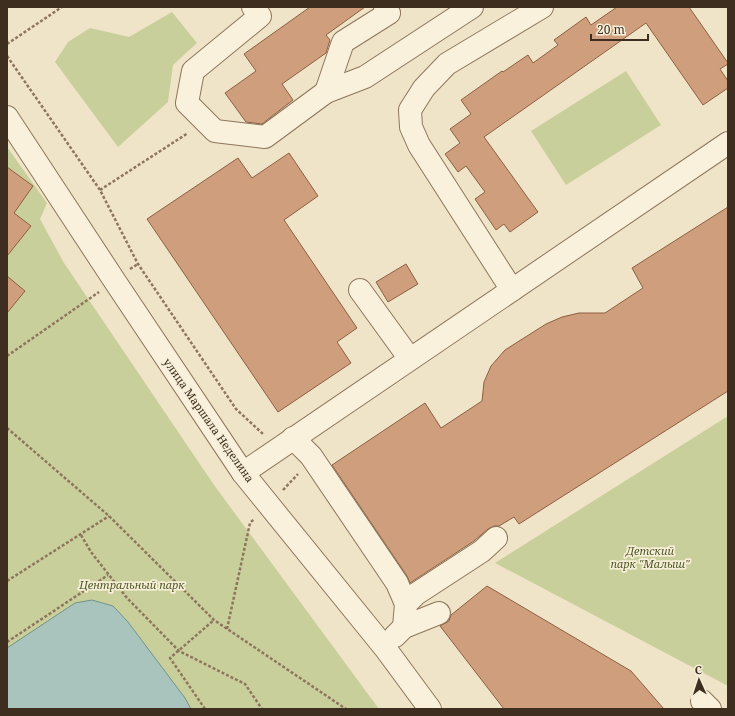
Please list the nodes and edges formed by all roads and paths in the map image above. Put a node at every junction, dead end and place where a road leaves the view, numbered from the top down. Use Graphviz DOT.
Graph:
graph roads {
  1 [pos="62,7"];
  2 [pos="253,7"];
  3 [pos="385,7"];
  4 [pos="472,7"];
  5 [pos="542,7"];
  6 [pos="7,44"];
  7 [pos="7,56"];
  8 [pos="326,92"];
  9 [pos="7,117"];
  10 [pos="205,122"];
  11 [pos="728,143"];
  12 [pos="100,190"];
  13 [pos="138,264"];
  14 [pos="114,280"];
  15 [pos="360,290"];
  16 [pos="512,290"];
  17 [pos="7,356"];
  18 [pos="410,359"];
  19 [pos="7,428"];
  20 [pos="286,443"];
  21 [pos="243,473"];
  22 [pos="298,474"];
  23 [pos="269,504"];
  24 [pos="108,516"];
  25 [pos="81,535"];
  26 [pos="496,538"];
  27 [pos="108,575"];
  28 [pos="7,581"];
  29 [pos="406,604"];
  30 [pos="439,613"];
  31 [pos="214,620"];
  32 [pos="404,627"];
  33 [pos="227,629"];
  34 [pos="7,642"];
  35 [pos="385,648"];
  36 [pos="179,651"];
  37 [pos="205,709"];
  38 [pos="262,709"];
  39 [pos="346,709"];
  40 [pos="430,709"];
  1 -- 6 [label="path"];
  2 -- 10 [label="street"];
  3 -- 8 [label="street"];
  4 -- 8 [label="street"];
  5 -- 16 [label="street"];
  7 -- 12 [label="path"];
  8 -- 10 [label="street"];
  9 -- 14 [label="street, улица Маршала Неделина"];
  10 -- 12 [label="path"];
  11 -- 16 [label="street"];
  12 -- 13 [label="path"];
  13 -- 14 [label="path"];
  13 -- 20 [label="path"];
  14 -- 17 [label="path"];
  14 -- 21 [label="street, улица Маршала Неделина"];
  15 -- 18 [label="street"];
  16 -- 18 [label="street"];
  18 -- 20 [label="street"];
  19 -- 24 [label="path"];
  20 -- 21 [label="street"];
  20 -- 29 [label="street"];
  21 -- 23 [label="street, улица Маршала Неделина"];
  22 -- 23 [label="path"];
  23 -- 33 [label="path"];
  23 -- 35 [label="street, улица Маршала Неделина"];
  24 -- 25 [label="path"];
  24 -- 31 [label="path"];
  25 -- 27 [label="path"];
  25 -- 28 [label="path"];
  26 -- 29 [label="street"];
  27 -- 34 [label="path"];
  27 -- 36 [label="path"];
  29 -- 32 [label="street"];
  30 -- 32 [label="street"];
  31 -- 33 [label="path"];
  31 -- 36 [label="path"];
  32 -- 35 [label="street"];
  33 -- 39 [label="path"];
  35 -- 40 [label="street, улица Маршала Неделина"];
  36 -- 37 [label="path"];
  36 -- 38 [label="path"];
}
